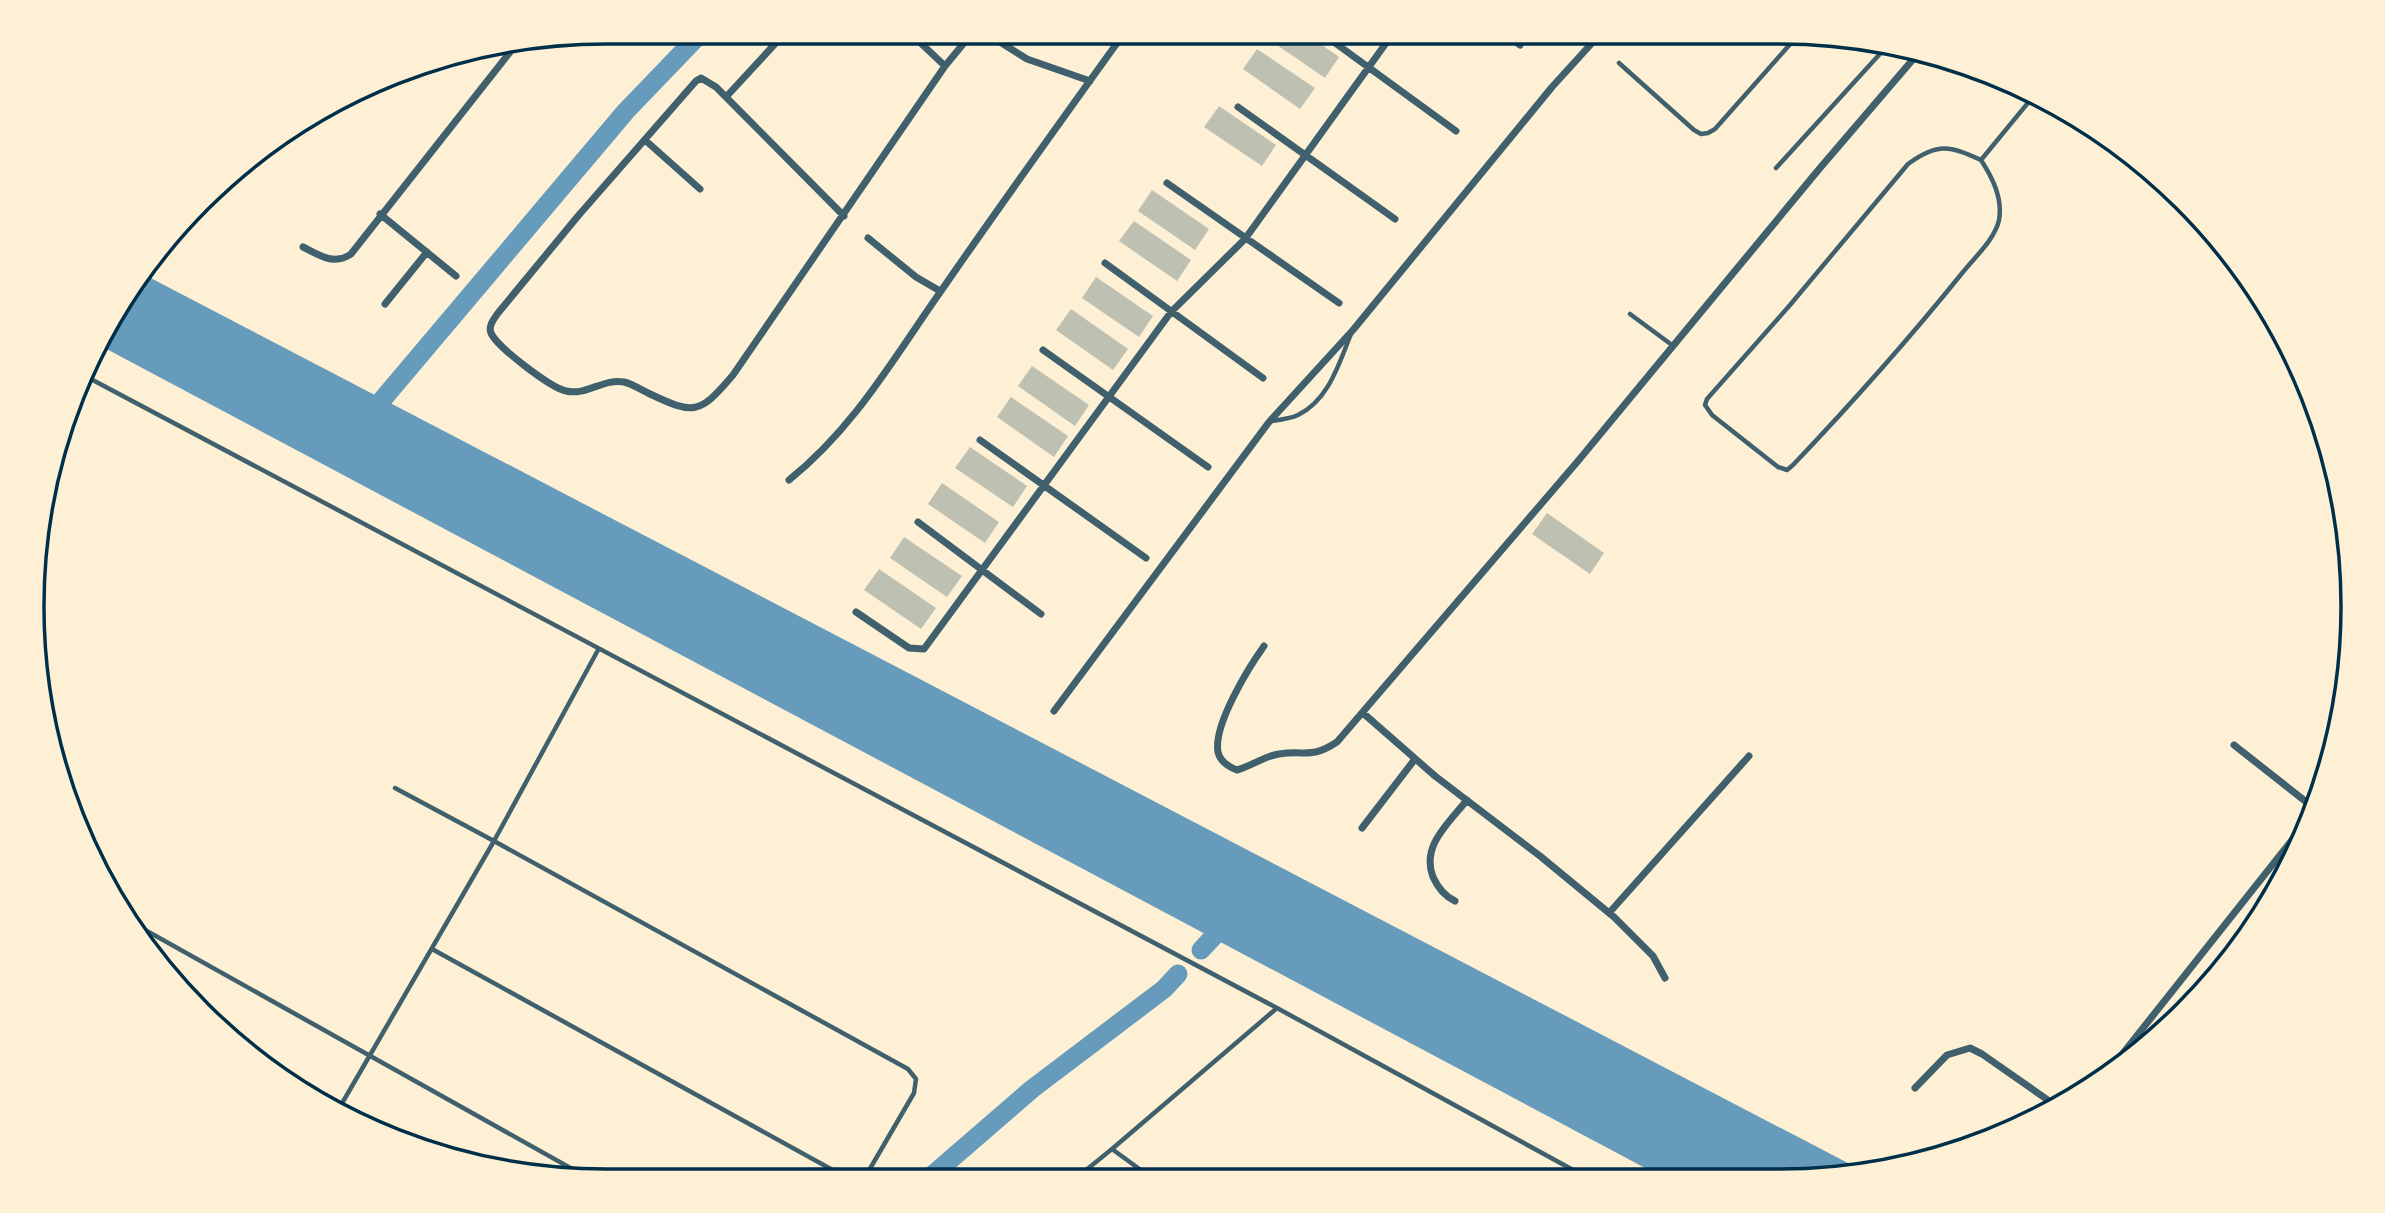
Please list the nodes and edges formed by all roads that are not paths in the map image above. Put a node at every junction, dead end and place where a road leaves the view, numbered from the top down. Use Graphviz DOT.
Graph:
graph roads {
  1 [pos="775,44"];
  2 [pos="922,44"];
  3 [pos="963,44"];
  4 [pos="1003,44"];
  5 [pos="1116,44"];
  6 [pos="1337,44"];
  7 [pos="1385,44"];
  8 [pos="1592,44"];
  9 [pos="1790,44"];
  10 [pos="509,53"];
  11 [pos="1880,54"];
  12 [pos="1912,60"];
  13 [pos="1619,63"];
  14 [pos="946,66"];
  15 [pos="1369,66"];
  16 [pos="1090,81"];
  17 [pos="726,97"];
  18 [pos="2028,103"];
  19 [pos="1238,107"];
  20 [pos="1456,131"];
  21 [pos="645,140"];
  22 [pos="1306,154"];
  23 [pos="1981,160"];
  24 [pos="1776,168"];
  25 [pos="1167,183"];
  26 [pos="700,189"];
  27 [pos="380,214"];
  28 [pos="844,216"];
  29 [pos="1395,219"];
  30 [pos="869,239"];
  31 [pos="1245,239"];
  32 [pos="303,247"];
  33 [pos="427,252"];
  34 [pos="1105,263"];
  35 [pos="456,276"];
  36 [pos="940,291"];
  37 [pos="1339,303"];
  38 [pos="385,304"];
  39 [pos="1171,312"];
  40 [pos="1630,314"];
  41 [pos="1353,330"];
  42 [pos="1672,345"];
  43 [pos="1043,350"];
  44 [pos="1263,379"];
  45 [pos="92,380"];
  46 [pos="1108,398"];
  47 [pos="1269,422"];
  48 [pos="980,440"];
  49 [pos="1208,467"];
  50 [pos="789,480"];
  51 [pos="1045,485"];
  52 [pos="918,522"];
  53 [pos="1146,558"];
  54 [pos="983,570"];
  55 [pos="856,612"];
  56 [pos="1041,614"];
  57 [pos="1264,646"];
  58 [pos="598,650"];
  59 [pos="1054,711"];
  60 [pos="1363,713"];
  61 [pos="2234,745"];
  62 [pos="1749,756"];
  63 [pos="1415,759"];
  64 [pos="395,788"];
  65 [pos="1466,800"];
  66 [pos="2306,801"];
  67 [pos="1362,828"];
  68 [pos="494,841"];
  69 [pos="2287,846"];
  70 [pos="1455,901"];
  71 [pos="1609,913"];
  72 [pos="148,931"];
  73 [pos="432,949"];
  74 [pos="1665,978"];
  75 [pos="1277,1008"];
  76 [pos="2127,1048"];
  77 [pos="369,1056"];
  78 [pos="1915,1088"];
  79 [pos="2048,1100"];
  80 [pos="342,1103"];
  81 [pos="1112,1149"];
  82 [pos="570,1168"];
  83 [pos="829,1169"];
  84 [pos="870,1169"];
  85 [pos="1087,1169"];
  86 [pos="1139,1169"];
  87 [pos="1571,1169"];
  1 -- 17 [label="street"];
  2 -- 14 [label="street"];
  3 -- 14 [label="street"];
  4 -- 16 [label="street"];
  5 -- 16 [label="street"];
  6 -- 15 [label="street"];
  7 -- 15 [label="street"];
  8 -- 41 [label="street"];
  9 -- 13 [label="lane"];
  10 -- 27 [label="street"];
  11 -- 24 [label="lane"];
  12 -- 42 [label="street"];
  14 -- 28 [label="street"];
  15 -- 20 [label="street"];
  15 -- 22 [label="street"];
  16 -- 36 [label="street"];
  17 -- 21 [label="street"];
  17 -- 28 [label="street"];
  18 -- 23 [label="lane"];
  19 -- 22 [label="street"];
  21 -- 26 [label="street"];
  21 -- 28 [label="street"];
  22 -- 29 [label="street"];
  22 -- 31 [label="street"];
  23 -- 23 [label="lane"];
  25 -- 31 [label="street"];
  27 -- 32 [label="street"];
  27 -- 33 [label="street"];
  30 -- 36 [label="street"];
  31 -- 37 [label="street"];
  31 -- 39 [label="street"];
  33 -- 35 [label="street"];
  33 -- 38 [label="street"];
  34 -- 39 [label="street"];
  36 -- 50 [label="street"];
  39 -- 44 [label="street"];
  39 -- 46 [label="street"];
  40 -- 42 [label="lane"];
  41 -- 47 [label="street"];
  41 -- 47 [label="lane"];
  42 -- 60 [label="street"];
  43 -- 46 [label="street"];
  45 -- 58 [label="lane"];
  46 -- 49 [label="street"];
  46 -- 51 [label="street"];
  47 -- 59 [label="street"];
  48 -- 51 [label="street"];
  51 -- 53 [label="street"];
  51 -- 54 [label="street"];
  52 -- 54 [label="street"];
  54 -- 55 [label="street"];
  54 -- 56 [label="street"];
  57 -- 60 [label="street"];
  58 -- 68 [label="lane"];
  58 -- 75 [label="lane"];
  60 -- 63 [label="street"];
  61 -- 66 [label="street"];
  62 -- 71 [label="street"];
  63 -- 65 [label="street"];
  63 -- 67 [label="street"];
  64 -- 68 [label="lane"];
  65 -- 70 [label="street"];
  65 -- 71 [label="street"];
  68 -- 73 [label="lane"];
  68 -- 84 [label="lane"];
  69 -- 76 [label="street"];
  71 -- 74 [label="street"];
  72 -- 77 [label="lane"];
  73 -- 77 [label="lane"];
  73 -- 83 [label="lane"];
  75 -- 81 [label="lane"];
  75 -- 87 [label="lane"];
  77 -- 80 [label="lane"];
  77 -- 82 [label="lane"];
  78 -- 79 [label="street"];
  81 -- 85 [label="lane"];
  81 -- 86 [label="lane"];
}
